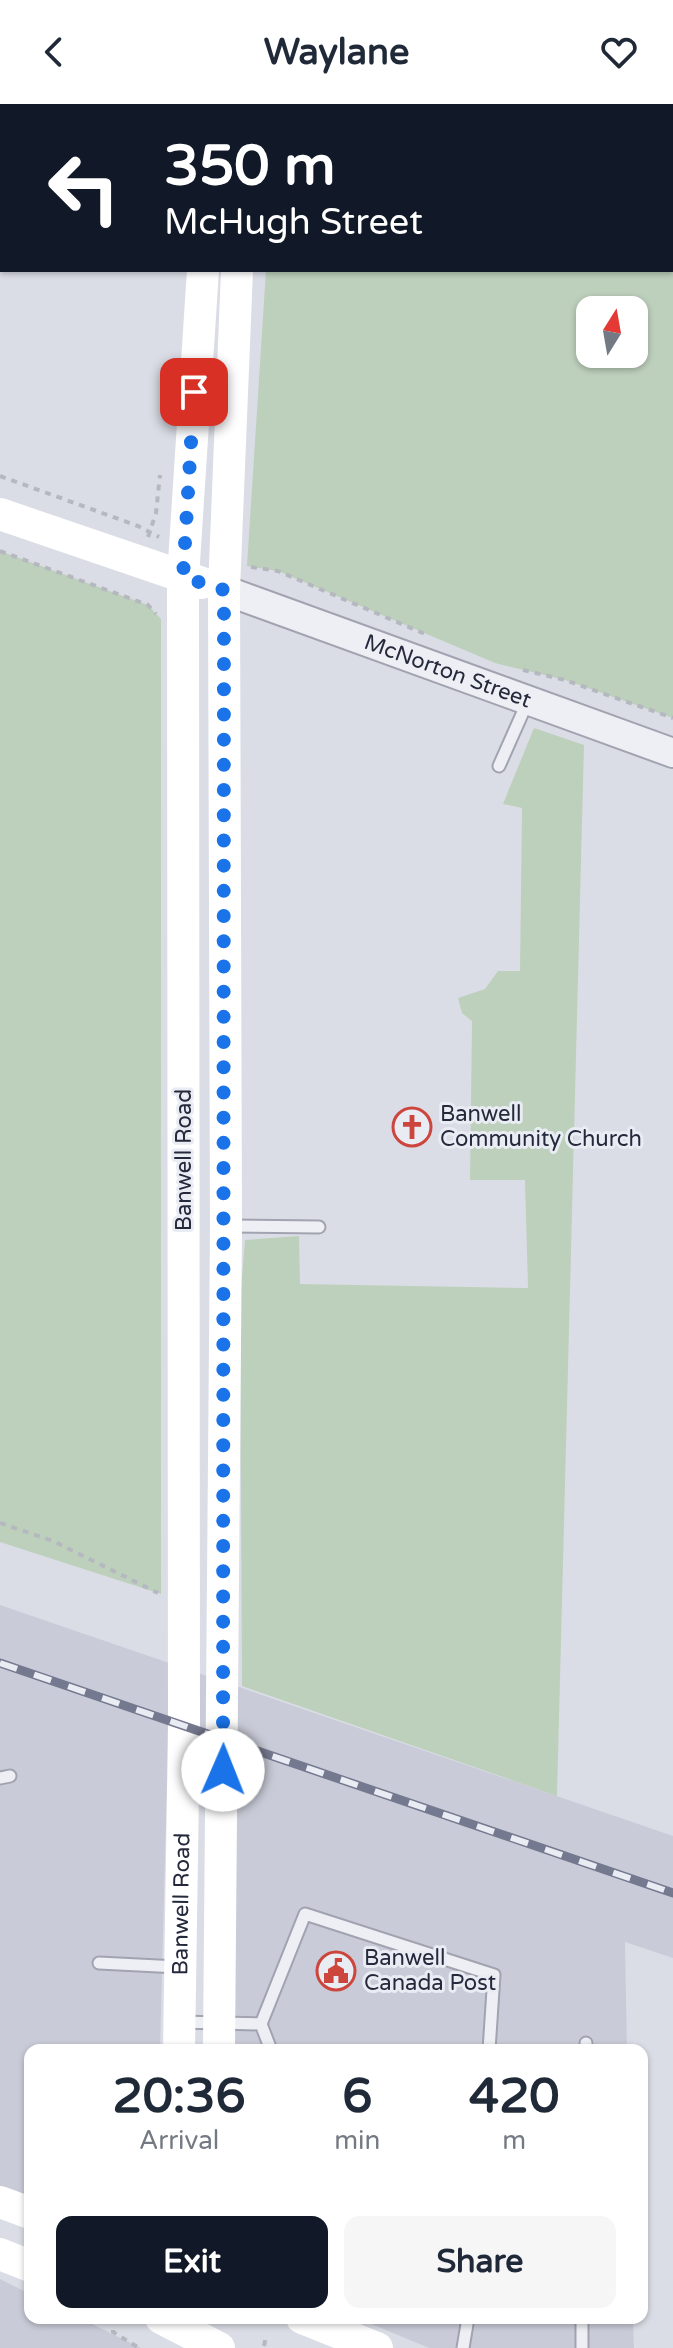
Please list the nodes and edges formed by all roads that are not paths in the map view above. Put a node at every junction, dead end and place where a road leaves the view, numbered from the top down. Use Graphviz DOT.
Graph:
graph roads {
  1 [pos="203,272"];
  2 [pos="237,272"];
  3 [pos="0,514"];
  4 [pos="183,577"];
  5 [pos="224,590"];
  6 [pos="527,703"];
  7 [pos="673,753"];
  8 [pos="499,766"];
  9 [pos="226,1226"];
  10 [pos="319,1227"];
  11 [pos="99,1963"];
  12 [pos="181,1967"];
  13 [pos="261,2024"];
  14 [pos="180,2036"];
  15 [pos="219,2037"];
  16 [pos="269,2044"];
  17 [pos="489,2044"];
  18 [pos="0,2202"];
  19 [pos="24,2211"];
  20 [pos="0,2254"];
  21 [pos="24,2264"];
  22 [pos="317,2324"];
  23 [pos="467,2324"];
  24 [pos="582,2324"];
  25 [pos="170,2327"];
  26 [pos="216,2340"];
  27 [pos="377,2348"];
  28 [pos="463,2348"];
  29 [pos="582,2348"];
  1 -- 4 [label="main road, Banwell Road"];
  2 -- 5 [label="main road, Banwell Road"];
  3 -- 4 [label="main road"];
  4 -- 5 [label="main road"];
  4 -- 12 [label="main road, Banwell Road"];
  5 -- 6 [label="street, McNorton Street"];
  5 -- 9 [label="main road, Banwell Road"];
  6 -- 7 [label="street, McNorton Street"];
  6 -- 8 [label="lane"];
  9 -- 10 [label="lane"];
  9 -- 15 [label="main road, Banwell Road"];
  11 -- 12 [label="lane"];
  12 -- 14 [label="main road, Banwell Road"];
  13 -- 15 [label="lane"];
  13 -- 16 [label="lane"];
  13 -- 17 [label="lane"];
  14 -- 15 [label="lane"];
  18 -- 19 [label="main road"];
  20 -- 21 [label="main road"];
  22 -- 27 [label="main road"];
  23 -- 28 [label="lane"];
  24 -- 29 [label="lane"];
  25 -- 26 [label="main road"];
}
